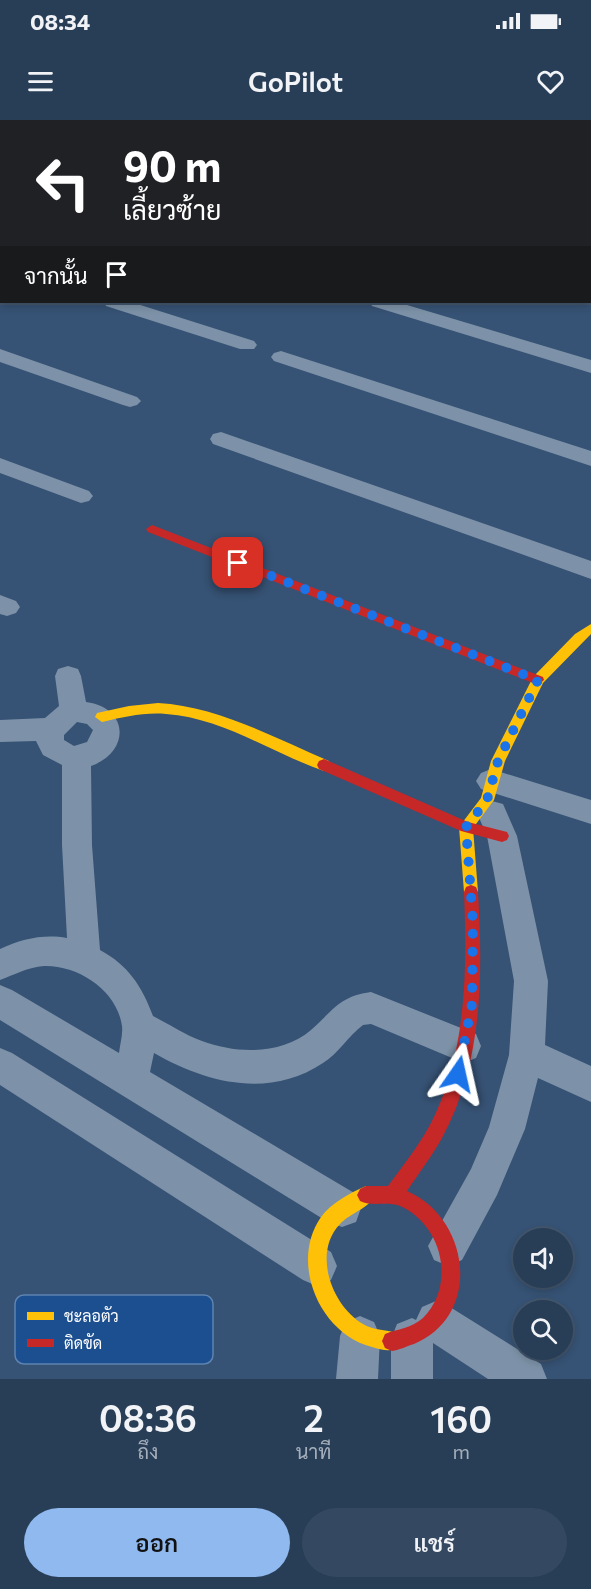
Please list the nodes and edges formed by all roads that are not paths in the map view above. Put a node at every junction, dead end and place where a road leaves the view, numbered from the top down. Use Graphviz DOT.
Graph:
graph roads {
  1 [pos="116,303"];
  2 [pos="382,303"];
  3 [pos="247,345"];
  4 [pos="0,355"];
  5 [pos="281,357"];
  6 [pos="591,367"];
  7 [pos="130,401"];
  8 [pos="221,439"];
  9 [pos="591,459"];
  10 [pos="0,465"];
  11 [pos="81,496"];
  12 [pos="152,529"];
  13 [pos="591,570"];
  14 [pos="591,628"];
  15 [pos="68,676"];
  16 [pos="538,680"];
  17 [pos="74,711"];
  18 [pos="102,717"];
  19 [pos="52,729"];
  20 [pos="0,730"];
  21 [pos="76,758"];
  22 [pos="489,791"];
  23 [pos="591,812"];
  24 [pos="466,827"];
  25 [pos="502,836"];
  26 [pos="84,957"];
  27 [pos="0,965"];
  28 [pos="0,1001"];
  29 [pos="140,1027"];
  30 [pos="464,1046"];
  31 [pos="527,1055"];
  32 [pos="0,1065"];
  33 [pos="131,1079"];
  34 [pos="591,1084"];
  35 [pos="393,1195"];
  36 [pos="342,1208"];
  37 [pos="448,1246"];
  38 [pos="317,1266"];
  39 [pos="424,1330"];
  40 [pos="360,1336"];
  41 [pos="357,1379"];
  42 [pos="412,1379"];
  43 [pos="526,1379"];
  1 -- 3 [label="street"];
  2 -- 6 [label="street"];
  4 -- 7 [label="street"];
  5 -- 9 [label="street"];
  8 -- 13 [label="street"];
  10 -- 11 [label="street"];
  12 -- 16 [label="street"];
  14 -- 16 [label="street"];
  15 -- 17 [label="street"];
  16 -- 22 [label="street"];
  17 -- 18 [label="street"];
  17 -- 19 [label="street"];
  18 -- 21 [label="street"];
  18 -- 24 [label="street"];
  19 -- 20 [label="street"];
  19 -- 21 [label="street"];
  21 -- 26 [label="street"];
  22 -- 23 [label="street"];
  22 -- 24 [label="street"];
  22 -- 25 [label="street"];
  24 -- 25 [label="street"];
  24 -- 30 [label="street"];
  25 -- 31 [label="street"];
  26 -- 27 [label="street"];
  26 -- 29 [label="street"];
  28 -- 33 [label="street"];
  29 -- 30 [label="street"];
  29 -- 33 [label="street"];
  30 -- 35 [label="street"];
  31 -- 34 [label="street"];
  31 -- 37 [label="street"];
  32 -- 38 [label="street"];
  33 -- 36 [label="street"];
  35 -- 36 [label="street"];
  35 -- 37 [label="street"];
  36 -- 38 [label="street"];
  37 -- 39 [label="street"];
  38 -- 40 [label="street"];
  39 -- 40 [label="street"];
  39 -- 42 [label="street"];
  39 -- 43 [label="street"];
  40 -- 41 [label="street"];
}
